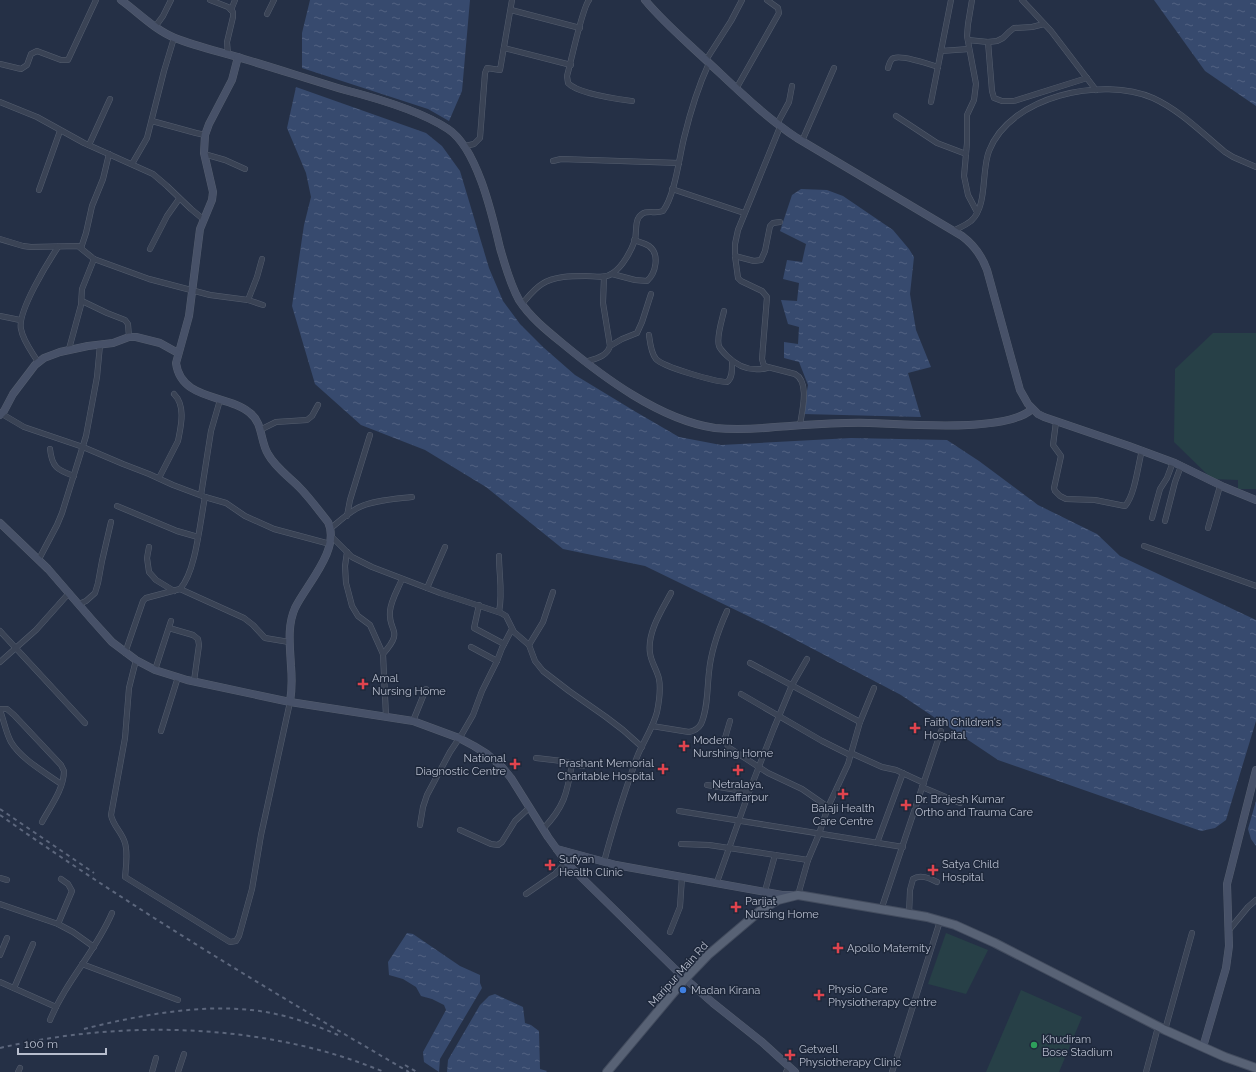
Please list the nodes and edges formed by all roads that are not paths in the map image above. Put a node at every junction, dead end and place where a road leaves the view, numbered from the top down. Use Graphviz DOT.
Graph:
graph roads {
  1 [pos="96,0"];
  2 [pos="121,0"];
  3 [pos="171,0"];
  4 [pos="210,0"];
  5 [pos="235,0"];
  6 [pos="274,0"];
  7 [pos="512,0"];
  8 [pos="589,0"];
  9 [pos="645,0"];
  10 [pos="742,0"];
  11 [pos="767,0"];
  12 [pos="951,0"];
  13 [pos="972,0"];
  14 [pos="1022,0"];
  15 [pos="216,1"];
  16 [pos="231,10"];
  17 [pos="511,10"];
  18 [pos="267,14"];
  19 [pos="1044,24"];
  20 [pos="155,27"];
  21 [pos="580,28"];
  22 [pos="174,38"];
  23 [pos="968,40"];
  24 [pos="988,42"];
  25 [pos="504,48"];
  26 [pos="969,49"];
  27 [pos="940,51"];
  28 [pos="228,55"];
  29 [pos="238,57"];
  30 [pos="708,62"];
  31 [pos="0,64"];
  32 [pos="571,65"];
  33 [pos="938,67"];
  34 [pos="834,68"];
  35 [pos="888,68"];
  36 [pos="1087,78"];
  37 [pos="792,86"];
  38 [pos="736,89"];
  39 [pos="1096,90"];
  40 [pos="110,99"];
  41 [pos="632,101"];
  42 [pos="0,102"];
  43 [pos="931,102"];
  44 [pos="896,116"];
  45 [pos="152,121"];
  46 [pos="779,126"];
  47 [pos="60,131"];
  48 [pos="205,134"];
  49 [pos="802,141"];
  50 [pos="89,145"];
  51 [pos="465,146"];
  52 [pos="109,154"];
  53 [pos="204,154"];
  54 [pos="966,154"];
  55 [pos="553,161"];
  56 [pos="679,163"];
  57 [pos="132,164"];
  58 [pos="245,168"];
  59 [pos="1256,168"];
  60 [pos="672,189"];
  61 [pos="39,190"];
  62 [pos="179,199"];
  63 [pos="977,212"];
  64 [pos="744,213"];
  65 [pos="203,219"];
  66 [pos="780,222"];
  67 [pos="953,231"];
  68 [pos="0,239"];
  69 [pos="634,240"];
  70 [pos="58,247"];
  71 [pos="81,248"];
  72 [pos="150,249"];
  73 [pos="735,256"];
  74 [pos="94,259"];
  75 [pos="262,259"];
  76 [pos="612,274"];
  77 [pos="604,277"];
  78 [pos="191,289"];
  79 [pos="651,294"];
  80 [pos="248,300"];
  81 [pos="82,301"];
  82 [pos="522,304"];
  83 [pos="263,305"];
  84 [pos="724,311"];
  85 [pos="0,316"];
  86 [pos="20,320"];
  87 [pos="650,335"];
  88 [pos="129,337"];
  89 [pos="100,344"];
  90 [pos="610,346"];
  91 [pos="69,349"];
  92 [pos="178,353"];
  93 [pos="732,361"];
  94 [pos="38,362"];
  95 [pos="585,362"];
  96 [pos="767,368"];
  97 [pos="174,394"];
  98 [pos="220,400"];
  99 [pos="318,405"];
  100 [pos="1032,409"];
  101 [pos="1,415"];
  102 [pos="1056,422"];
  103 [pos="800,425"];
  104 [pos="260,430"];
  105 [pos="370,435"];
  106 [pos="83,447"];
  107 [pos="50,449"];
  108 [pos="1142,450"];
  109 [pos="1173,462"];
  110 [pos="1181,466"];
  111 [pos="74,476"];
  112 [pos="159,478"];
  113 [pos="1220,486"];
  114 [pos="203,496"];
  115 [pos="412,497"];
  116 [pos="1256,500"];
  117 [pos="117,506"];
  118 [pos="346,516"];
  119 [pos="1152,518"];
  120 [pos="0,522"];
  121 [pos="111,522"];
  122 [pos="1165,522"];
  123 [pos="331,528"];
  124 [pos="1208,528"];
  125 [pos="331,536"];
  126 [pos="198,537"];
  127 [pos="330,544"];
  128 [pos="1144,546"];
  129 [pos="149,547"];
  130 [pos="445,547"];
  131 [pos="347,552"];
  132 [pos="499,556"];
  133 [pos="39,559"];
  134 [pos="402,579"];
  135 [pos="1256,586"];
  136 [pos="427,588"];
  137 [pos="180,589"];
  138 [pos="174,591"];
  139 [pos="553,592"];
  140 [pos="69,593"];
  141 [pos="671,593"];
  142 [pos="79,604"];
  143 [pos="479,605"];
  144 [pos="728,611"];
  145 [pos="499,612"];
  146 [pos="171,621"];
  147 [pos="169,628"];
  148 [pos="512,629"];
  149 [pos="0,631"];
  150 [pos="289,642"];
  151 [pos="504,644"];
  152 [pos="530,645"];
  153 [pos="471,647"];
  154 [pos="16,648"];
  155 [pos="125,652"];
  156 [pos="383,654"];
  157 [pos="136,660"];
  158 [pos="497,660"];
  159 [pos="807,660"];
  160 [pos="0,662"];
  161 [pos="750,663"];
  162 [pos="155,670"];
  163 [pos="178,677"];
  164 [pos="194,681"];
  165 [pos="792,685"];
  166 [pos="874,688"];
  167 [pos="426,689"];
  168 [pos="741,694"];
  169 [pos="290,702"];
  170 [pos="0,710"];
  171 [pos="386,716"];
  172 [pos="780,717"];
  173 [pos="413,721"];
  174 [pos="730,721"];
  175 [pos="860,722"];
  176 [pos="85,723"];
  177 [pos="652,726"];
  178 [pos="161,731"];
  179 [pos="941,731"];
  180 [pos="459,738"];
  181 [pos="642,747"];
  182 [pos="850,754"];
  183 [pos="536,758"];
  184 [pos="572,764"];
  185 [pos="583,766"];
  186 [pos="759,767"];
  187 [pos="1256,770"];
  188 [pos="903,773"];
  189 [pos="61,784"];
  190 [pos="707,785"];
  191 [pos="923,785"];
  192 [pos="749,792"];
  193 [pos="960,803"];
  194 [pos="828,807"];
  195 [pos="529,808"];
  196 [pos="680,811"];
  197 [pos="739,821"];
  198 [pos="42,822"];
  199 [pos="420,825"];
  200 [pos="543,829"];
  201 [pos="460,830"];
  202 [pos="819,834"];
  203 [pos="877,843"];
  204 [pos="681,844"];
  205 [pos="903,847"];
  206 [pos="557,849"];
  207 [pos="729,849"];
  208 [pos="774,855"];
  209 [pos="808,860"];
  210 [pos="566,862"];
  211 [pos="604,862"];
  212 [pos="682,877"];
  213 [pos="0,878"];
  214 [pos="61,879"];
  215 [pos="7,880"];
  216 [pos="717,882"];
  217 [pos="937,882"];
  218 [pos="765,892"];
  219 [pos="526,894"];
  220 [pos="798,896"];
  221 [pos="1256,900"];
  222 [pos="0,904"];
  223 [pos="881,910"];
  224 [pos="112,913"];
  225 [pos="909,915"];
  226 [pos="940,921"];
  227 [pos="58,924"];
  228 [pos="1229,930"];
  229 [pos="670,932"];
  230 [pos="1192,933"];
  231 [pos="8,938"];
  232 [pos="33,944"];
  233 [pos="94,947"];
  234 [pos="0,955"];
  235 [pos="82,964"];
  236 [pos="685,979"];
  237 [pos="0,982"];
  238 [pos="14,988"];
  239 [pos="178,1000"];
  240 [pos="56,1007"];
  241 [pos="50,1020"];
  242 [pos="1161,1028"];
  243 [pos="1203,1047"];
  244 [pos="184,1054"];
  245 [pos="156,1058"];
  246 [pos="1256,1068"];
  247 [pos="790,1070"];
  248 [pos="152,1072"];
  249 [pos="178,1072"];
  250 [pos="606,1072"];
  251 [pos="892,1072"];
  252 [pos="1146,1072"];
  1 -- 31 [label="street"];
  2 -- 20 [label="street"];
  3 -- 20 [label="street"];
  4 -- 15 [label="street"];
  5 -- 16 [label="street"];
  6 -- 18 [label="street"];
  7 -- 17 [label="street"];
  8 -- 21 [label="street"];
  9 -- 30 [label="street"];
  10 -- 30 [label="street"];
  11 -- 38 [label="street"];
  12 -- 27 [label="street"];
  13 -- 23 [label="street"];
  14 -- 19 [label="street"];
  15 -- 16 [label="street"];
  16 -- 28 [label="street"];
  17 -- 21 [label="street"];
  17 -- 25 [label="street"];
  19 -- 24 [label="street"];
  19 -- 36 [label="street"];
  20 -- 22 [label="street"];
  21 -- 32 [label="street"];
  22 -- 28 [label="street"];
  22 -- 45 [label="street"];
  23 -- 24 [label="street"];
  23 -- 26 [label="street"];
  24 -- 36 [label="street"];
  25 -- 32 [label="street"];
  25 -- 51 [label="street"];
  26 -- 27 [label="street"];
  26 -- 54 [label="street"];
  27 -- 33 [label="street"];
  28 -- 29 [label="street"];
  29 -- 48 [label="street"];
  29 -- 51 [label="street"];
  30 -- 38 [label="street"];
  30 -- 56 [label="street"];
  32 -- 41 [label="street"];
  33 -- 35 [label="street"];
  33 -- 43 [label="street"];
  34 -- 49 [label="street"];
  36 -- 39 [label="street"];
  37 -- 46 [label="street"];
  38 -- 46 [label="street"];
  39 -- 59 [label="street"];
  39 -- 63 [label="street"];
  40 -- 50 [label="street"];
  42 -- 47 [label="street"];
  44 -- 54 [label="street"];
  45 -- 48 [label="street"];
  45 -- 57 [label="street"];
  46 -- 49 [label="street"];
  46 -- 64 [label="street"];
  47 -- 50 [label="street"];
  47 -- 61 [label="street"];
  48 -- 53 [label="street"];
  49 -- 67 [label="street"];
  50 -- 52 [label="street"];
  51 -- 82 [label="street"];
  52 -- 57 [label="street"];
  52 -- 71 [label="street"];
  53 -- 58 [label="street"];
  53 -- 65 [label="street"];
  54 -- 63 [label="street"];
  55 -- 56 [label="street"];
  56 -- 60 [label="street"];
  57 -- 62 [label="street"];
  60 -- 64 [label="street"];
  60 -- 69 [label="street"];
  62 -- 65 [label="street"];
  62 -- 72 [label="street"];
  63 -- 67 [label="street"];
  64 -- 73 [label="street"];
  65 -- 78 [label="street"];
  66 -- 73 [label="street"];
  67 -- 100 [label="street"];
  68 -- 70 [label="street"];
  69 -- 76 [label="street"];
  69 -- 76 [label="street"];
  70 -- 71 [label="street"];
  70 -- 86 [label="street"];
  71 -- 74 [label="street"];
  73 -- 96 [label="street"];
  74 -- 78 [label="street"];
  74 -- 81 [label="street"];
  75 -- 80 [label="street"];
  76 -- 77 [label="street"];
  77 -- 82 [label="street"];
  77 -- 90 [label="street"];
  78 -- 80 [label="street"];
  78 -- 92 [label="street"];
  79 -- 90 [label="street"];
  80 -- 83 [label="street"];
  81 -- 88 [label="street"];
  81 -- 91 [label="street"];
  82 -- 95 [label="street"];
  84 -- 93 [label="street"];
  85 -- 86 [label="street"];
  86 -- 94 [label="street"];
  87 -- 93 [label="street"];
  88 -- 89 [label="street"];
  88 -- 92 [label="street"];
  89 -- 91 [label="street"];
  89 -- 106 [label="street"];
  90 -- 95 [label="street"];
  91 -- 94 [label="street"];
  92 -- 98 [label="street"];
  93 -- 96 [label="street"];
  94 -- 101 [label="street"];
  95 -- 103 [label="street"];
  96 -- 103 [label="street"];
  97 -- 112 [label="street"];
  98 -- 104 [label="street"];
  98 -- 114 [label="street"];
  99 -- 104 [label="street"];
  100 -- 102 [label="street"];
  100 -- 103 [label="street"];
  101 -- 106 [label="street"];
  102 -- 108 [label="street"];
  102 -- 108 [label="street"];
  104 -- 123 [label="street"];
  105 -- 118 [label="street"];
  106 -- 111 [label="street"];
  106 -- 112 [label="street"];
  107 -- 111 [label="street"];
  108 -- 109 [label="street"];
  109 -- 110 [label="street"];
  109 -- 119 [label="street"];
  110 -- 113 [label="street"];
  110 -- 122 [label="street"];
  111 -- 133 [label="street"];
  112 -- 114 [label="street"];
  113 -- 116 [label="street"];
  113 -- 124 [label="street"];
  114 -- 126 [label="street"];
  114 -- 127 [label="street"];
  115 -- 118 [label="street"];
  117 -- 126 [label="street"];
  118 -- 123 [label="street"];
  120 -- 133 [label="street"];
  121 -- 142 [label="street"];
  123 -- 125 [label="street"];
  125 -- 127 [label="street"];
  125 -- 131 [label="street"];
  126 -- 137 [label="street"];
  127 -- 150 [label="street"];
  128 -- 135 [label="street"];
  129 -- 138 [label="street"];
  130 -- 136 [label="street"];
  131 -- 134 [label="street"];
  131 -- 156 [label="street"];
  132 -- 145 [label="street"];
  133 -- 140 [label="street"];
  134 -- 136 [label="street"];
  134 -- 156 [label="street"];
  136 -- 143 [label="street"];
  137 -- 138 [label="street"];
  137 -- 150 [label="street"];
  138 -- 155 [label="street"];
  139 -- 152 [label="street"];
  140 -- 142 [label="street"];
  140 -- 154 [label="street"];
  141 -- 177 [label="street"];
  142 -- 155 [label="street"];
  143 -- 145 [label="street"];
  143 -- 151 [label="street"];
  144 -- 177 [label="street"];
  145 -- 148 [label="street"];
  146 -- 147 [label="street"];
  147 -- 162 [label="street"];
  147 -- 164 [label="street"];
  148 -- 151 [label="street"];
  148 -- 152 [label="street"];
  149 -- 154 [label="street"];
  150 -- 169 [label="street"];
  151 -- 158 [label="street"];
  152 -- 181 [label="street"];
  153 -- 158 [label="street"];
  154 -- 160 [label="street"];
  154 -- 176 [label="street"];
  155 -- 157 [label="street"];
  156 -- 171 [label="street"];
  157 -- 162 [label="street"];
  157 -- 169 [label="street"];
  158 -- 180 [label="street"];
  159 -- 165 [label="street"];
  161 -- 165 [label="street"];
  162 -- 163 [label="street"];
  163 -- 164 [label="street"];
  163 -- 178 [label="street"];
  164 -- 169 [label="street"];
  165 -- 172 [label="street"];
  165 -- 175 [label="street"];
  166 -- 175 [label="street"];
  167 -- 173 [label="street"];
  168 -- 172 [label="street"];
  169 -- 171 [label="street"];
  170 -- 189 [label="street"];
  170 -- 189 [label="street"];
  171 -- 173 [label="street"];
  172 -- 182 [label="street"];
  172 -- 186 [label="street"];
  173 -- 180 [label="street"];
  174 -- 186 [label="street"];
  175 -- 182 [label="street"];
  177 -- 181 [label="street"];
  179 -- 191 [label="street"];
  180 -- 195 [label="street"];
  180 -- 199 [label="street"];
  181 -- 211 [label="street"];
  182 -- 188 [label="street"];
  182 -- 194 [label="street"];
  183 -- 184 [label="street"];
  184 -- 185 [label="street"];
  184 -- 200 [label="street"];
  186 -- 192 [label="street"];
  186 -- 194 [label="street"];
  187 -- 228 [label="street"];
  188 -- 191 [label="street"];
  188 -- 203 [label="street"];
  189 -- 198 [label="street"];
  190 -- 192 [label="street"];
  191 -- 193 [label="street"];
  191 -- 205 [label="street"];
  192 -- 197 [label="street"];
  194 -- 202 [label="street"];
  195 -- 200 [label="street"];
  195 -- 201 [label="street"];
  196 -- 197 [label="street"];
  197 -- 202 [label="street"];
  197 -- 207 [label="street"];
  200 -- 206 [label="street"];
  202 -- 203 [label="street"];
  202 -- 209 [label="street"];
  203 -- 205 [label="street"];
  204 -- 207 [label="street"];
  205 -- 223 [label="street"];
  206 -- 210 [label="street"];
  206 -- 211 [label="street"];
  207 -- 208 [label="street"];
  207 -- 216 [label="street"];
  208 -- 209 [label="street"];
  208 -- 218 [label="street"];
  209 -- 220 [label="street"];
  210 -- 219 [label="street"];
  210 -- 236 [label="street"];
  211 -- 212 [label="street"];
  212 -- 216 [label="street"];
  212 -- 229 [label="street"];
  213 -- 215 [label="street"];
  214 -- 227 [label="street"];
  216 -- 218 [label="street"];
  217 -- 225 [label="street"];
  218 -- 220 [label="street"];
  220 -- 223 [label="main road"];
  220 -- 236 [label="main road, Maripur Main Rd"];
  221 -- 228 [label="street"];
  222 -- 227 [label="street"];
  223 -- 225 [label="main road"];
  224 -- 233 [label="street"];
  225 -- 226 [label="main road"];
  226 -- 242 [label="main road"];
  226 -- 251 [label="street"];
  227 -- 233 [label="street"];
  228 -- 243 [label="street"];
  230 -- 242 [label="street"];
  231 -- 234 [label="street"];
  232 -- 238 [label="street"];
  233 -- 235 [label="street"];
  235 -- 239 [label="street"];
  235 -- 240 [label="street"];
  236 -- 247 [label="street"];
  236 -- 250 [label="main road, Maripur Main Rd"];
  237 -- 238 [label="street"];
  238 -- 240 [label="street"];
  240 -- 241 [label="street"];
  242 -- 243 [label="main road"];
  242 -- 252 [label="street"];
  243 -- 246 [label="main road"];
  244 -- 249 [label="street"];
  245 -- 248 [label="street"];
}
